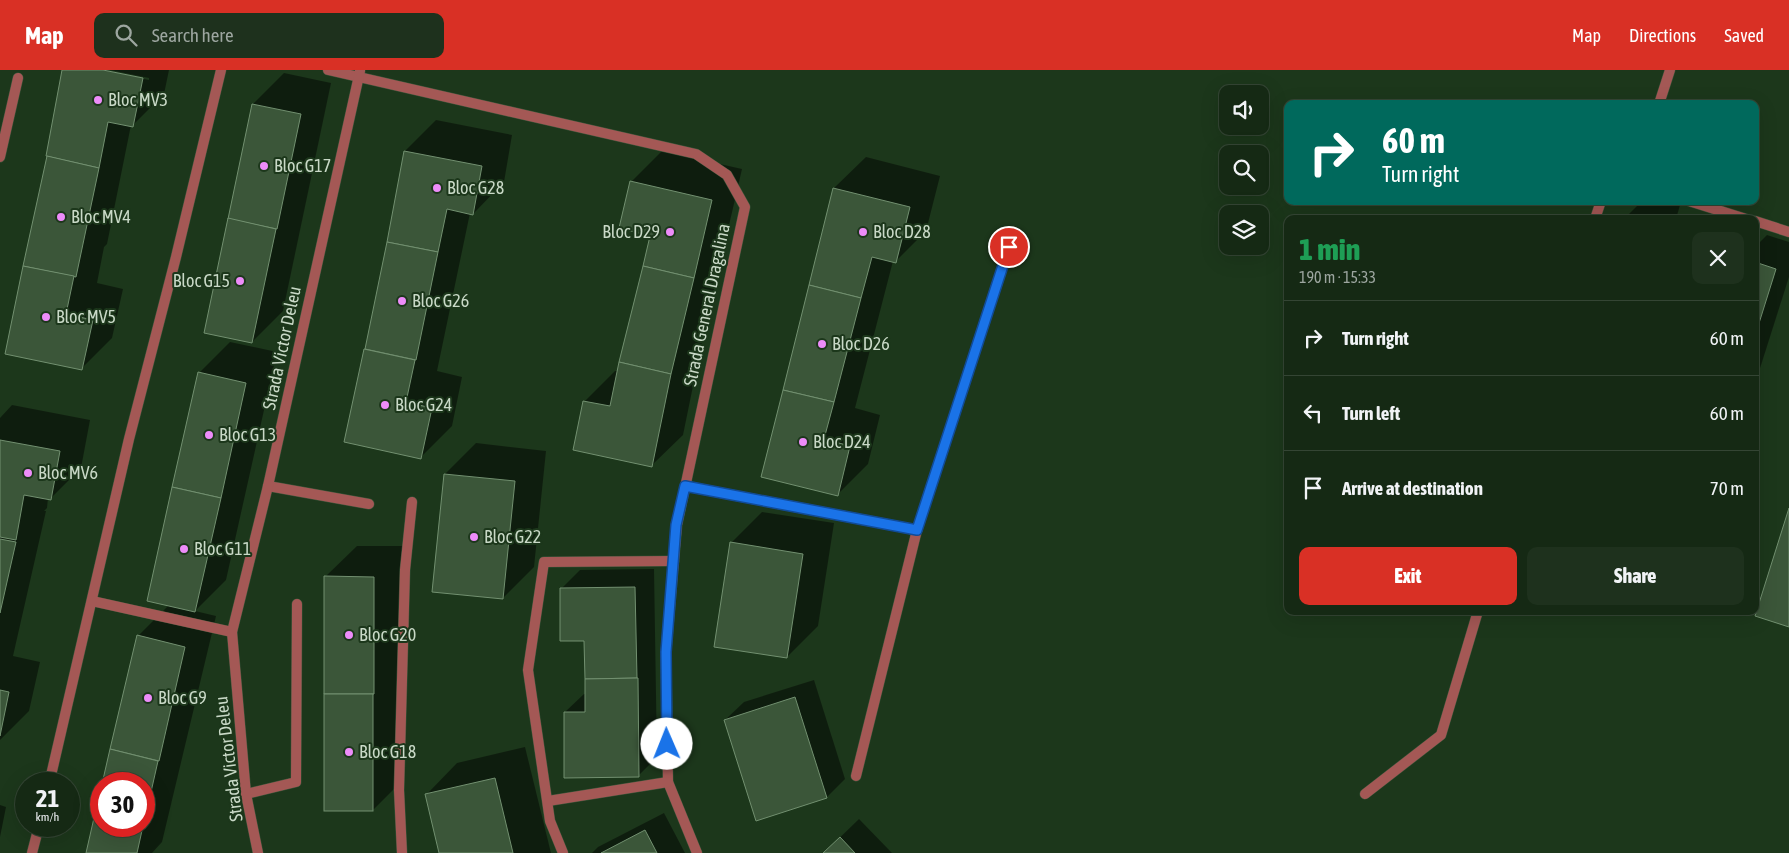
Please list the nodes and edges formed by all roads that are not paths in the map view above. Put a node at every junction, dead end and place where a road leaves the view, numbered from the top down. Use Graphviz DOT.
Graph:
graph roads {
  1 [pos="220,70"];
  2 [pos="328,70"];
  3 [pos="1670,70"];
  4 [pos="359,73"];
  5 [pos="18,78"];
  6 [pos="1660,100"];
  7 [pos="0,157"];
  8 [pos="1702,205"];
  9 [pos="1733,215"];
  10 [pos="1759,223"];
  11 [pos="1789,232"];
  12 [pos="1009,247"];
  13 [pos="268,486"];
  14 [pos="685,486"];
  15 [pos="412,502"];
  16 [pos="369,504"];
  17 [pos="917,530"];
  18 [pos="674,560"];
  19 [pos="92,601"];
  20 [pos="297,604"];
  21 [pos="1477,615"];
  22 [pos="232,632"];
  23 [pos="52,772"];
  24 [pos="856,776"];
  25 [pos="668,782"];
  26 [pos="246,794"];
  27 [pos="1365,794"];
  28 [pos="548,801"];
  29 [pos="36,837"];
  30 [pos="32,853"];
  31 [pos="258,853"];
  32 [pos="402,853"];
  33 [pos="563,853"];
  34 [pos="698,853"];
  1 -- 19 [label="street"];
  2 -- 4 [label="street, Strada General Dragalina"];
  3 -- 6 [label="street"];
  4 -- 13 [label="street, Strada Victor Deleu"];
  4 -- 14 [label="street, Strada General Dragalina"];
  5 -- 7 [label="street"];
  8 -- 9 [label="street"];
  10 -- 11 [label="street"];
  12 -- 17 [label="street"];
  13 -- 16 [label="street"];
  13 -- 22 [label="street, Strada Victor Deleu"];
  14 -- 17 [label="street"];
  14 -- 18 [label="street, Strada General Dragalina"];
  15 -- 32 [label="street"];
  17 -- 24 [label="street"];
  18 -- 25 [label="street, Strada General Dragalina"];
  18 -- 28 [label="street"];
  19 -- 22 [label="street"];
  19 -- 23 [label="street"];
  20 -- 26 [label="street"];
  21 -- 27 [label="street"];
  22 -- 26 [label="street, Strada Victor Deleu"];
  25 -- 28 [label="street"];
  25 -- 34 [label="street, Strada General Dragalina"];
  26 -- 31 [label="street, Strada Victor Deleu"];
  28 -- 33 [label="street"];
  29 -- 30 [label="street"];
}
